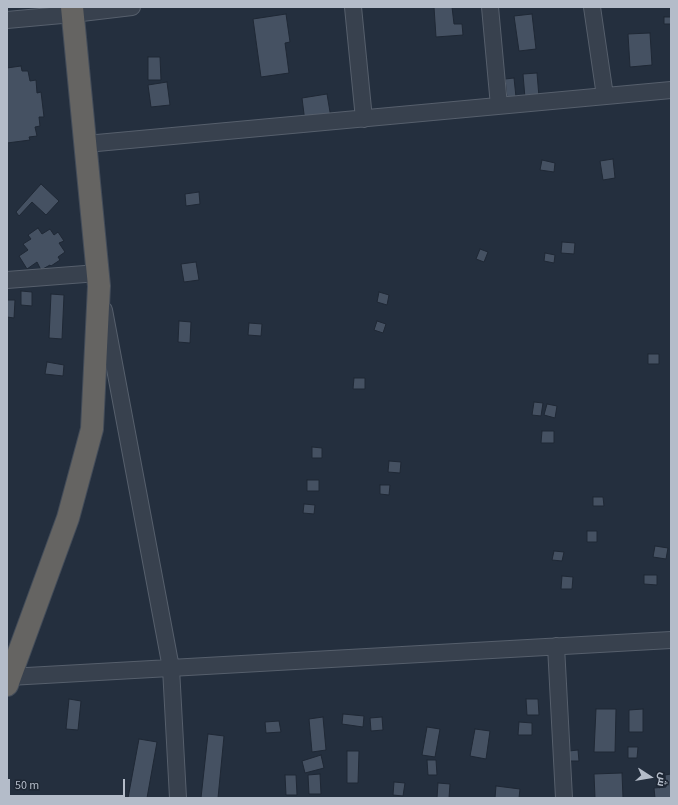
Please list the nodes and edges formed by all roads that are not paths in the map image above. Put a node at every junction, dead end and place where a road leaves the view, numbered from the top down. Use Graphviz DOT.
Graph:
graph roads {
  1 [pos="132,7"];
  2 [pos="353,7"];
  3 [pos="490,7"];
  4 [pos="592,7"];
  5 [pos="73,11"];
  6 [pos="7,20"];
  7 [pos="671,90"];
  8 [pos="605,96"];
  9 [pos="499,106"];
  10 [pos="364,119"];
  11 [pos="86,144"];
  12 [pos="7,280"];
  13 [pos="99,280"];
  14 [pos="671,640"];
  15 [pos="556,646"];
  16 [pos="171,668"];
  17 [pos="8,681"];
  18 [pos="178,798"];
  19 [pos="564,798"];
  1 -- 5 [label="street"];
  2 -- 10 [label="street"];
  3 -- 9 [label="street"];
  4 -- 8 [label="street"];
  5 -- 6 [label="street"];
  5 -- 11 [label="highway"];
  7 -- 8 [label="street"];
  8 -- 9 [label="street"];
  9 -- 10 [label="street"];
  10 -- 11 [label="street"];
  11 -- 13 [label="highway"];
  12 -- 13 [label="street"];
  13 -- 16 [label="street"];
  13 -- 17 [label="highway"];
  14 -- 15 [label="street"];
  15 -- 16 [label="street"];
  15 -- 19 [label="street"];
  16 -- 17 [label="street"];
  16 -- 18 [label="street"];
}
